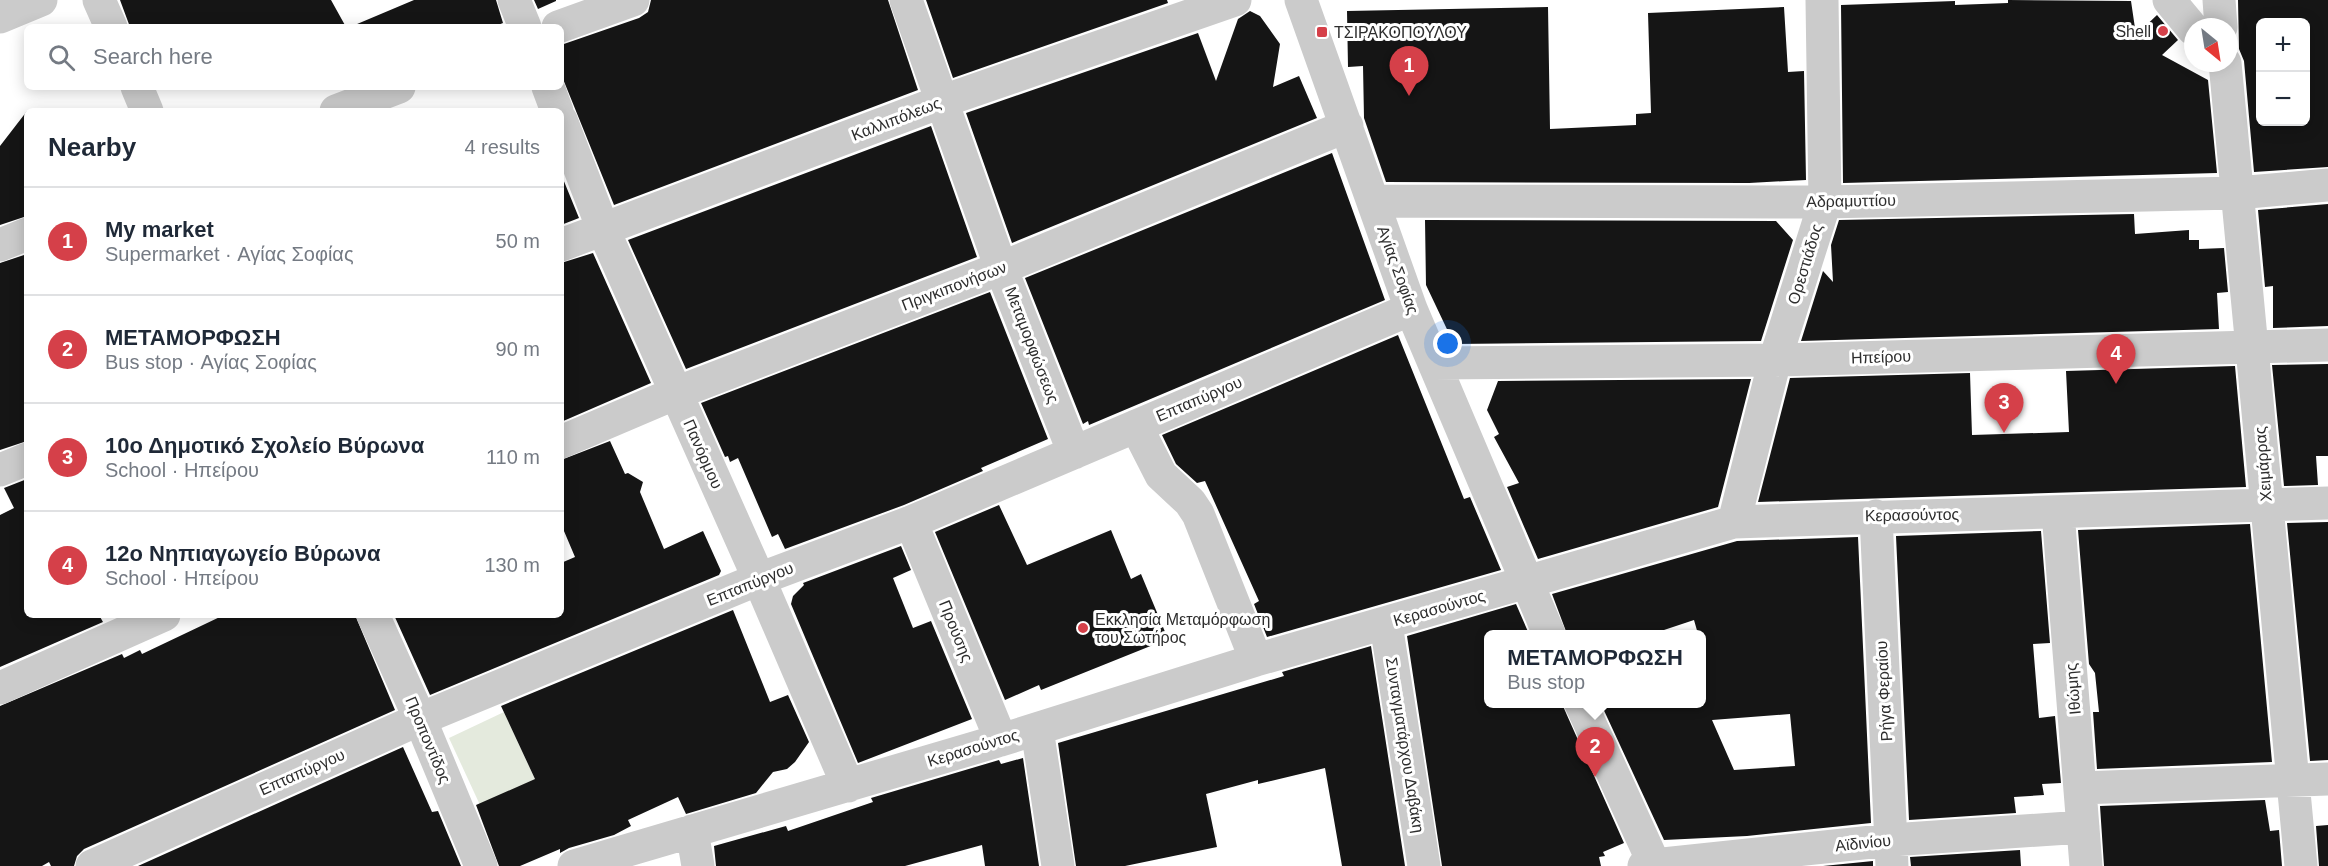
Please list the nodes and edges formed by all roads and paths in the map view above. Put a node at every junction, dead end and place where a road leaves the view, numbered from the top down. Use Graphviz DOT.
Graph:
graph roads {
  1 [pos="41,0"];
  2 [pos="99,0"];
  3 [pos="514,0"];
  4 [pos="633,0"];
  5 [pos="906,0"];
  6 [pos="1234,0"];
  7 [pos="1301,0"];
  8 [pos="1822,0"];
  9 [pos="2169,0"];
  10 [pos="2219,0"];
  11 [pos="0,17"];
  12 [pos="2184,18"];
  13 [pos="2220,18"];
  14 [pos="110,24"];
  15 [pos="524,24"];
  16 [pos="564,25"];
  17 [pos="2225,72"];
  18 [pos="138,90"];
  19 [pos="391,90"];
  20 [pos="549,90"];
  21 [pos="943,101"];
  22 [pos="146,108"];
  23 [pos="344,108"];
  24 [pos="556,108"];
  25 [pos="1347,126"];
  26 [pos="564,128"];
  27 [pos="2328,185"];
  28 [pos="2237,193"];
  29 [pos="1374,201"];
  30 [pos="1825,202"];
  31 [pos="603,229"];
  32 [pos="24,235"];
  33 [pos="564,244"];
  34 [pos="0,245"];
  35 [pos="1001,268"];
  36 [pos="1411,309"];
  37 [pos="2251,345"];
  38 [pos="2328,345"];
  39 [pos="1775,360"];
  40 [pos="1434,363"];
  41 [pos="676,393"];
  42 [pos="1136,426"];
  43 [pos="564,441"];
  44 [pos="1074,453"];
  45 [pos="24,460"];
  46 [pos="0,470"];
  47 [pos="2328,503"];
  48 [pos="2266,504"];
  49 [pos="2058,512"];
  50 [pos="1876,516"];
  51 [pos="911,522"];
  52 [pos="1734,522"];
  53 [pos="759,579"];
  54 [pos="1526,584"];
  55 [pos="157,618"];
  56 [pos="374,618"];
  57 [pos="1386,624"];
  58 [pos="1547,630"];
  59 [pos="1256,660"];
  60 [pos="0,688"];
  61 [pos="1583,708"];
  62 [pos="420,719"];
  63 [pos="1037,729"];
  64 [pos="1001,740"];
  65 [pos="2328,779"];
  66 [pos="2292,780"];
  67 [pos="848,786"];
  68 [pos="2080,788"];
  69 [pos="2083,827"];
  70 [pos="692,831"];
  71 [pos="1892,853"];
  72 [pos="1651,865"];
  73 [pos="92,866"];
  74 [pos="481,866"];
  75 [pos="574,866"];
  76 [pos="698,866"];
  77 [pos="1058,866"];
  78 [pos="1424,866"];
  79 [pos="2086,866"];
  80 [pos="2301,866"];
  1 -- 11 [label="street"];
  2 -- 14 [label="street"];
  3 -- 15 [label="street"];
  4 -- 16 [label="street"];
  5 -- 21 [label="street, Μεταμορφώσεως"];
  6 -- 21 [label="street, Καλλιπόλεως"];
  7 -- 25 [label="street, Αγίας Σοφίας"];
  8 -- 30 [label="street, Ορεστιάδος"];
  9 -- 12 [label="street"];
  10 -- 13 [label="street"];
  17 -- 28 [label="street, Χειμάρρας"];
  18 -- 22 [label="street"];
  19 -- 23 [label="street"];
  20 -- 24 [label="street"];
  21 -- 31 [label="street, Καλλιπόλεως"];
  21 -- 35 [label="street, Μεταμορφώσεως"];
  25 -- 29 [label="street, Αγίας Σοφίας"];
  25 -- 35 [label="street, Πριγκιπονήσων"];
  26 -- 31 [label="street, Πανόρμου"];
  27 -- 28 [label="street, Αδραμυττίου"];
  28 -- 30 [label="street, Αδραμυττίου"];
  28 -- 37 [label="street, Χειμάρρας"];
  29 -- 30 [label="street, Αδραμυττίου"];
  29 -- 36 [label="street, Αγίας Σοφίας"];
  30 -- 39 [label="street, Ορεστιάδος"];
  31 -- 33 [label="street, Καλλιπόλεως"];
  31 -- 41 [label="street, Πανόρμου"];
  32 -- 34 [label="street"];
  35 -- 41 [label="street, Πριγκιπονήσων"];
  35 -- 44 [label="street, Μεταμορφώσεως"];
  36 -- 40 [label="street, Αγίας Σοφίας"];
  36 -- 42 [label="street, Επταπύργου"];
  37 -- 38 [label="street, Ηπείρου"];
  37 -- 39 [label="street, Ηπείρου"];
  37 -- 48 [label="street, Χειμάρρας"];
  39 -- 40 [label="street, Ηπείρου"];
  39 -- 52 [label="street, Ορεστιάδος"];
  40 -- 54 [label="street, Αγίας Σοφίας"];
  41 -- 43 [label="street, Πριγκιπονήσων"];
  41 -- 53 [label="street, Πανόρμου"];
  42 -- 44 [label="street, Επταπύργου"];
  42 -- 59 [label="street"];
  44 -- 51 [label="street, Επταπύργου"];
  45 -- 46 [label="street"];
  47 -- 48 [label="street, Κερασούντος"];
  48 -- 49 [label="street, Κερασούντος"];
  48 -- 66 [label="street, Χειμάρρας"];
  49 -- 50 [label="street, Κερασούντος"];
  49 -- 68 [label="street, Ιθώμης"];
  50 -- 52 [label="street, Κερασούντος"];
  50 -- 71 [label="street, Ρήγα Φεραίου"];
  51 -- 53 [label="street, Επταπύργου"];
  51 -- 64 [label="street, Προύσης"];
  52 -- 54 [label="street, Κερασούντος"];
  53 -- 62 [label="street, Επταπύργου"];
  53 -- 67 [label="street, Πανόρμου"];
  54 -- 57 [label="street, Κερασούντος"];
  54 -- 58 [label="street, Αγίας Σοφίας"];
  55 -- 60 [label="street"];
  56 -- 62 [label="street, Προποντίδος"];
  57 -- 59 [label="street, Κερασούντος"];
  57 -- 78 [label="street, Συνταγματάρχου Δαβάκη"];
  59 -- 63 [label="street, Κερασούντος"];
  61 -- 72 [label="street"];
  62 -- 73 [label="street, Επταπύργου"];
  62 -- 74 [label="street, Προποντίδος"];
  63 -- 64 [label="street, Κερασούντος"];
  63 -- 77 [label="street"];
  64 -- 67 [label="street, Κερασούντος"];
  65 -- 66 [label="street"];
  66 -- 68 [label="street"];
  66 -- 80 [label="street, Χειμάρρας"];
  67 -- 70 [label="street, Κερασούντος"];
  68 -- 69 [label="street, Ιθώμης"];
  69 -- 71 [label="street, Αϊδινίου"];
  69 -- 79 [label="street, Ιθώμης"];
  70 -- 75 [label="street, Κερασούντος"];
  70 -- 76 [label="street"];
  71 -- 72 [label="street, Αϊδινίου"];
}
